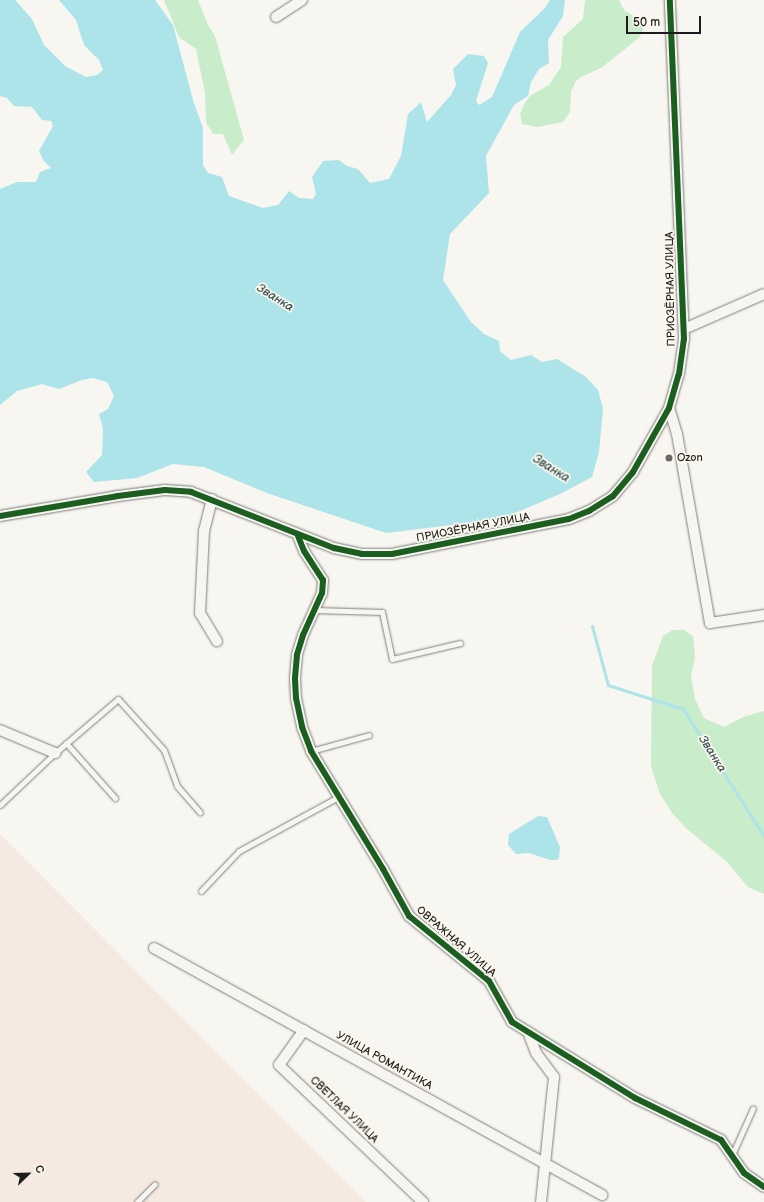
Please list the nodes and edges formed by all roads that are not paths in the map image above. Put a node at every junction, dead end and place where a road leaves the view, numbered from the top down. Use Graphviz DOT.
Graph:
graph roads {
  1 [pos="302,0"];
  2 [pos="670,0"];
  3 [pos="276,17"];
  4 [pos="764,294"];
  5 [pos="684,329"];
  6 [pos="669,408"];
  7 [pos="212,499"];
  8 [pos="0,516"];
  9 [pos="298,536"];
  10 [pos="315,610"];
  11 [pos="764,615"];
  12 [pos="217,641"];
  13 [pos="460,643"];
  14 [pos="0,730"];
  15 [pos="369,735"];
  16 [pos="66,744"];
  17 [pos="311,751"];
  18 [pos="56,753"];
  19 [pos="340,796"];
  20 [pos="115,798"];
  21 [pos="0,805"];
  22 [pos="200,812"];
  23 [pos="201,891"];
  24 [pos="154,948"];
  25 [pos="304,1030"];
  26 [pos="528,1032"];
  27 [pos="752,1108"];
  28 [pos="732,1155"];
  29 [pos="546,1164"];
  30 [pos="155,1184"];
  31 [pos="764,1187"];
  32 [pos="602,1196"];
  33 [pos="137,1202"];
  34 [pos="423,1202"];
  35 [pos="540,1202"];
  1 -- 3 [label="street"];
  2 -- 5 [label="street, ПРИОЗЁРНАЯ УЛИЦА"];
  4 -- 5 [label="street"];
  5 -- 6 [label="street, ПРИОЗЁРНАЯ УЛИЦА"];
  6 -- 9 [label="street, ПРИОЗЁРНАЯ УЛИЦА"];
  6 -- 11 [label="street"];
  7 -- 8 [label="street, ПРИОЗЁРНАЯ УЛИЦА"];
  7 -- 9 [label="street, ПРИОЗЁРНАЯ УЛИЦА"];
  7 -- 12 [label="street"];
  9 -- 10 [label="street, ОВРАЖНАЯ УЛИЦА"];
  10 -- 13 [label="lane"];
  10 -- 17 [label="street, ОВРАЖНАЯ УЛИЦА"];
  14 -- 18 [label="street"];
  15 -- 17 [label="lane"];
  16 -- 18 [label="lane"];
  16 -- 20 [label="lane"];
  16 -- 22 [label="lane"];
  17 -- 19 [label="street, ОВРАЖНАЯ УЛИЦА"];
  18 -- 21 [label="lane"];
  19 -- 23 [label="lane"];
  19 -- 26 [label="street, ОВРАЖНАЯ УЛИЦА"];
  24 -- 25 [label="street, УЛИЦА РОМАНТИКА"];
  25 -- 29 [label="street, УЛИЦА РОМАНТИКА"];
  25 -- 34 [label="street, СВЕТЛАЯ УЛИЦА"];
  26 -- 28 [label="street, ОВРАЖНАЯ УЛИЦА"];
  26 -- 29 [label="street"];
  27 -- 28 [label="lane"];
  28 -- 31 [label="street, ОВРАЖНАЯ УЛИЦА"];
  29 -- 32 [label="street, УЛИЦА РОМАНТИКА"];
  29 -- 35 [label="street"];
  30 -- 33 [label="lane"];
}
